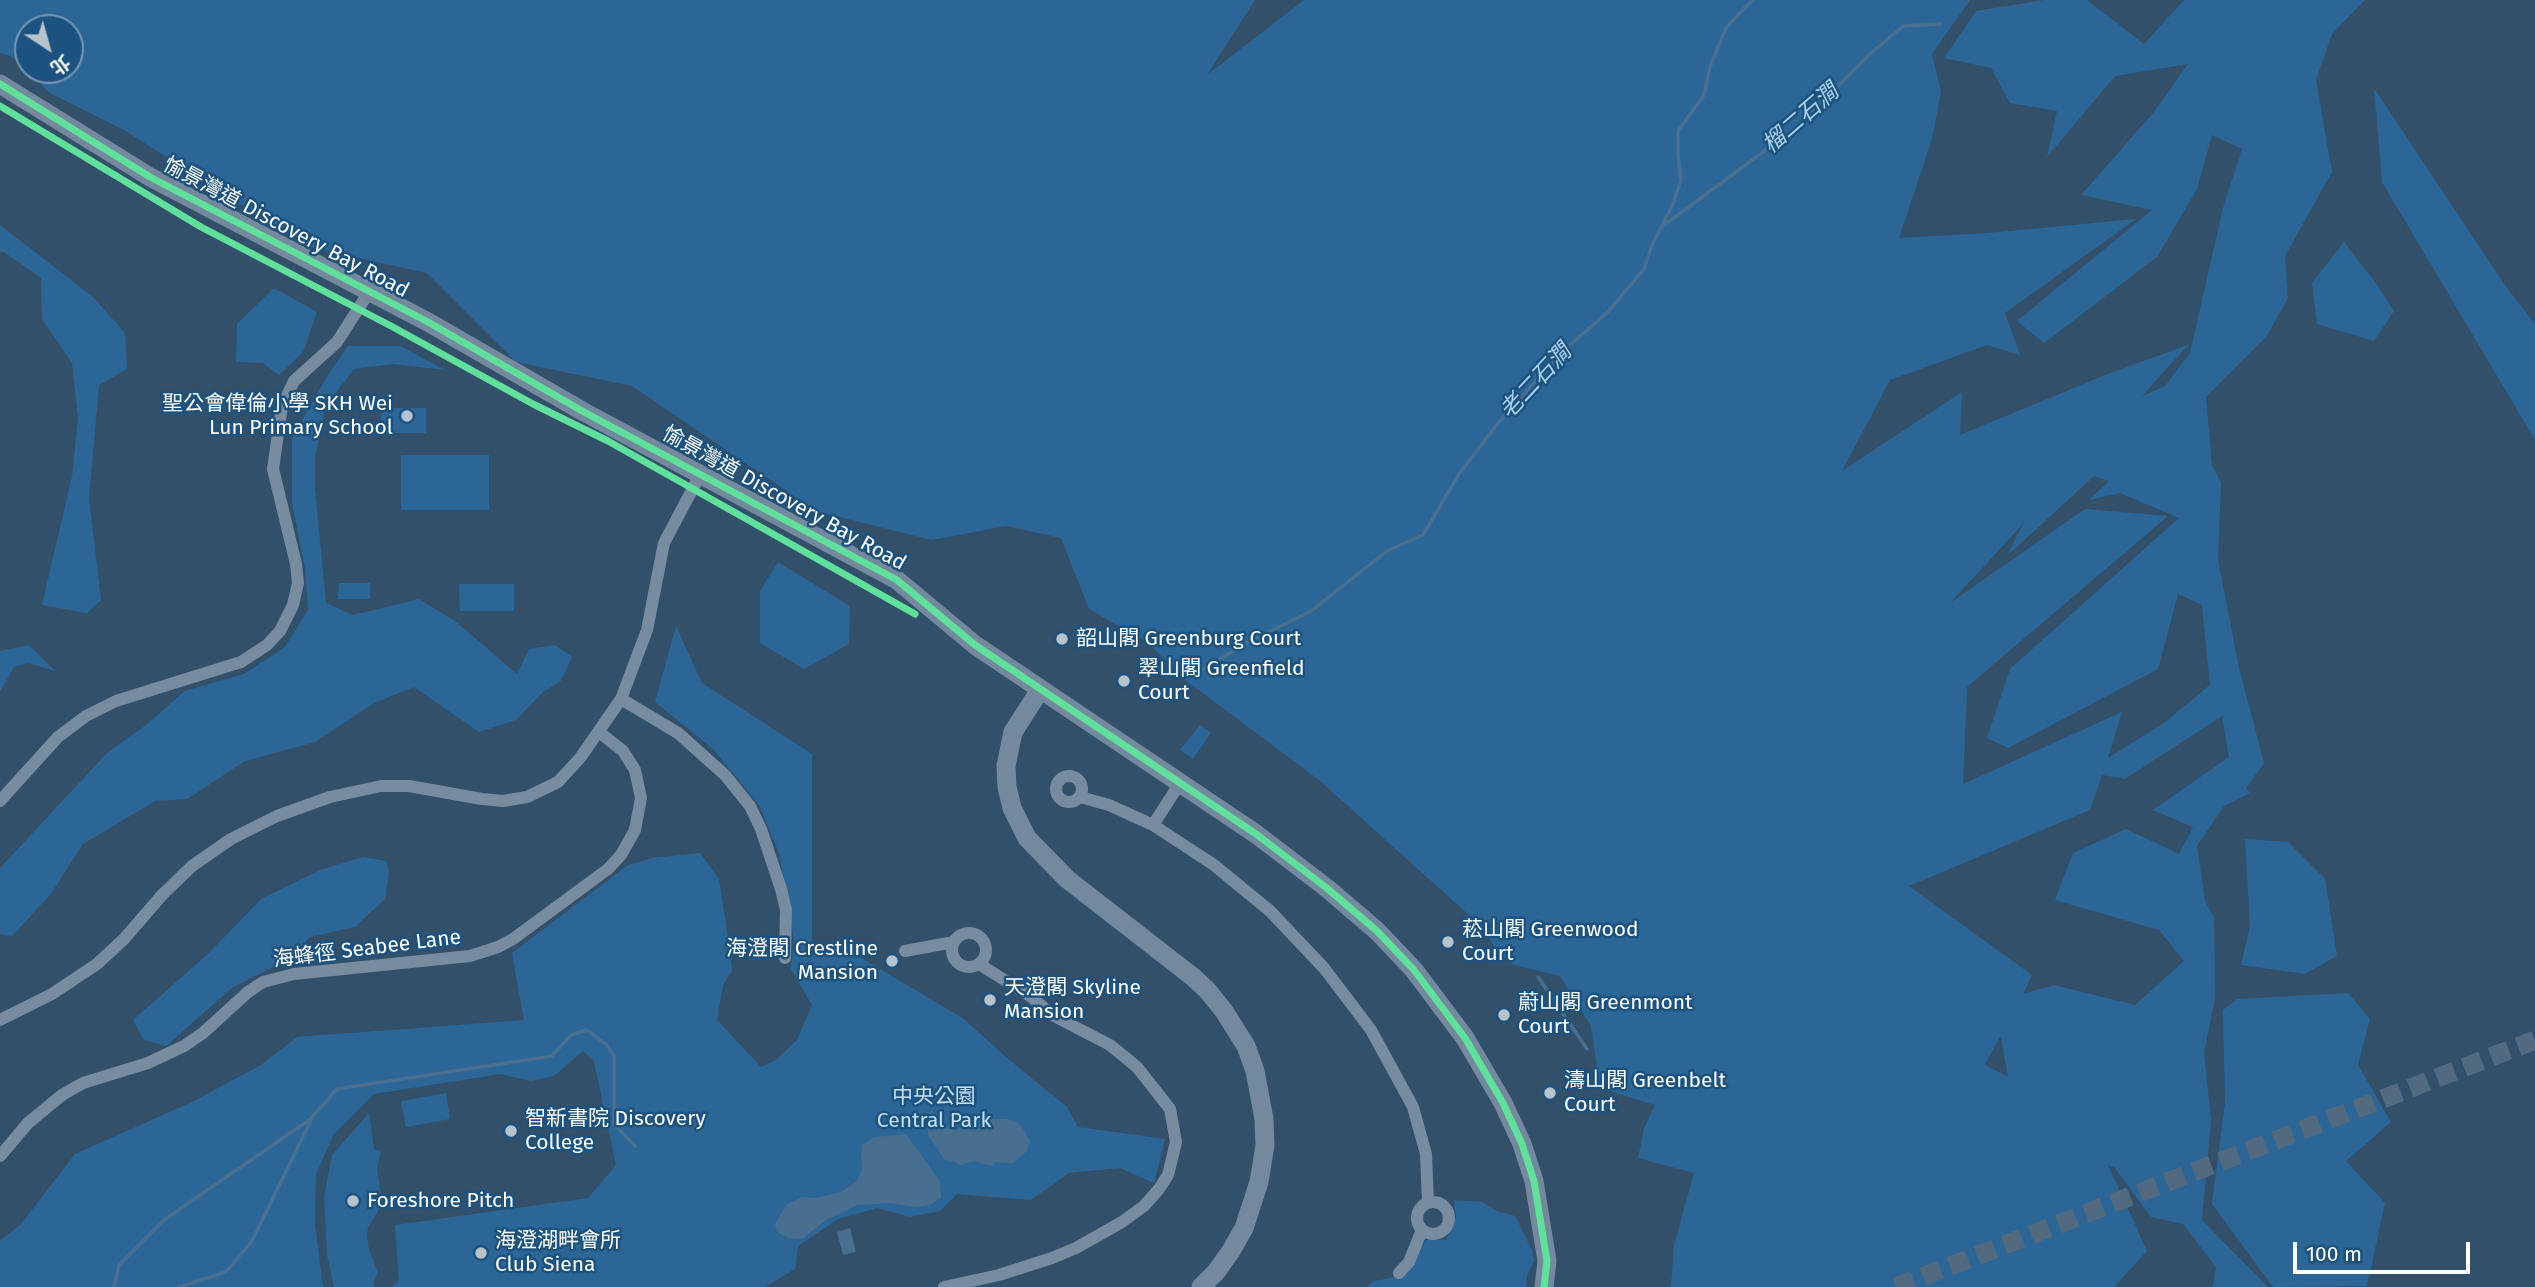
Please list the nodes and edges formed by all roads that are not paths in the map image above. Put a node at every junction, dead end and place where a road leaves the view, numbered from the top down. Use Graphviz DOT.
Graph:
graph roads {
  1 [pos="0,85"];
  2 [pos="369,292"];
  3 [pos="701,473"];
  4 [pos="1040,690"];
  5 [pos="621,699"];
  6 [pos="599,732"];
  7 [pos="1180,783"];
  8 [pos="1080,797"];
  9 [pos="0,801"];
  10 [pos="1153,825"];
  11 [pos="954,942"];
  12 [pos="905,951"];
  13 [pos="785,958"];
  14 [pos="979,964"];
  15 [pos="0,1020"];
  16 [pos="0,1156"];
  17 [pos="1428,1203"];
  18 [pos="1422,1230"];
  19 [pos="1399,1273"];
  20 [pos="944,1287"];
  21 [pos="1201,1287"];
  22 [pos="1544,1287"];
  1 -- 2 [label="street, 愉景灣道 Discovery Bay Road"];
  2 -- 3 [label="street, 愉景灣道 Discovery Bay Road"];
  2 -- 9 [label="street"];
  3 -- 4 [label="street, 愉景灣道 Discovery Bay Road"];
  3 -- 5 [label="street"];
  4 -- 7 [label="street, 愉景灣道 Discovery Bay Road"];
  4 -- 21 [label="street"];
  5 -- 6 [label="street"];
  5 -- 13 [label="street"];
  6 -- 15 [label="street"];
  6 -- 16 [label="street, 海蜂徑 Seabee Lane"];
  7 -- 10 [label="street"];
  7 -- 22 [label="street, 愉景灣道 Discovery Bay Road"];
  8 -- 10 [label="street"];
  10 -- 17 [label="street"];
  11 -- 12 [label="street"];
  11 -- 14 [label="street"];
  11 -- 14 [label="street"];
  14 -- 20 [label="street"];
  17 -- 18 [label="street"];
  17 -- 18 [label="street"];
  18 -- 19 [label="street"];
}
